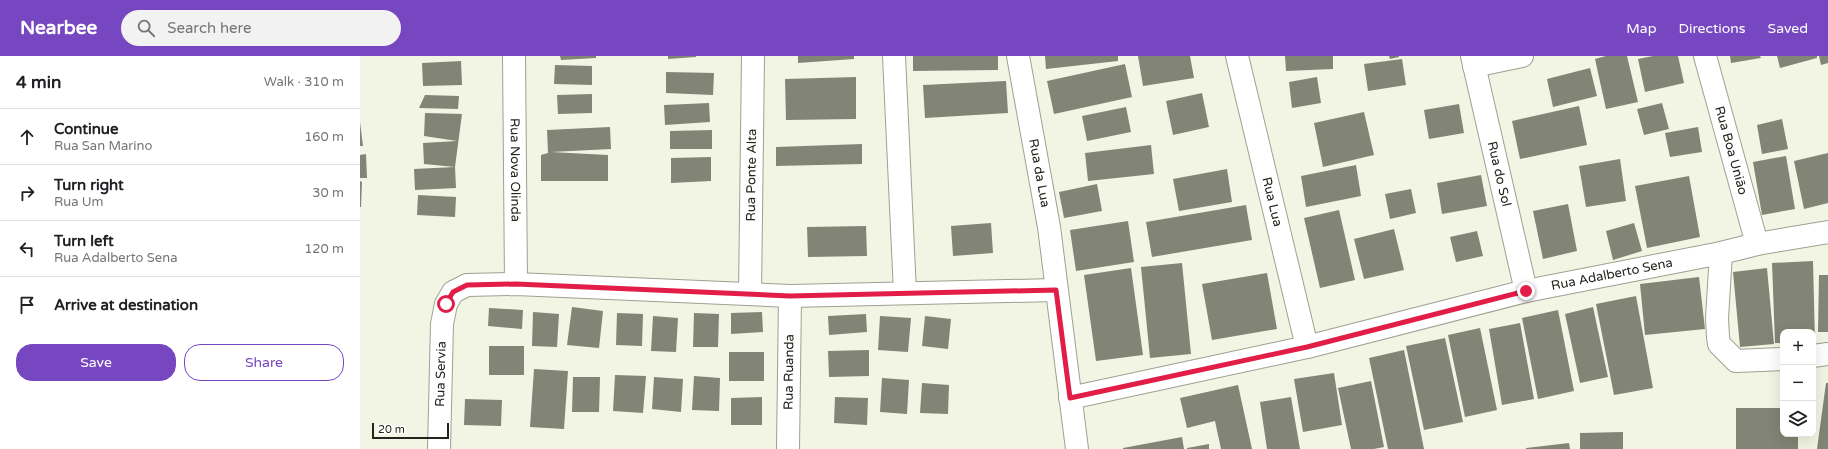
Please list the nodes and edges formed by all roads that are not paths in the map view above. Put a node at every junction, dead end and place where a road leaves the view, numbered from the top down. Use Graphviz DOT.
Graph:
graph roads {
  1 [pos="514,56"];
  2 [pos="753,56"];
  3 [pos="894,56"];
  4 [pos="1018,56"];
  5 [pos="1237,56"];
  6 [pos="1522,56"];
  7 [pos="1705,56"];
  8 [pos="1473,61"];
  9 [pos="1828,232"];
  10 [pos="1757,244"];
  11 [pos="1722,253"];
  12 [pos="516,284"];
  13 [pos="1056,290"];
  14 [pos="1526,291"];
  15 [pos="905,293"];
  16 [pos="750,294"];
  17 [pos="790,296"];
  18 [pos="1307,347"];
  19 [pos="1828,354"];
  20 [pos="1816,356"];
  21 [pos="1780,359"];
  22 [pos="1070,398"];
  23 [pos="439,449"];
  24 [pos="788,449"];
  25 [pos="1077,449"];
  1 -- 12 [label="street, Rua Nova Olinda"];
  2 -- 16 [label="street, Rua Ponte Alta"];
  3 -- 15 [label="street"];
  4 -- 13 [label="street, Rua da Lua"];
  5 -- 18 [label="street, Rua Lua"];
  6 -- 8 [label="street"];
  7 -- 10 [label="street, Rua Boa União"];
  8 -- 14 [label="street, Rua do Sol"];
  9 -- 10 [label="street, Rua Adalberto Sena"];
  10 -- 11 [label="street, Rua Adalberto Sena"];
  11 -- 14 [label="street, Rua Adalberto Sena"];
  11 -- 21 [label="street"];
  12 -- 16 [label="street, Rua Servia"];
  12 -- 23 [label="street, Rua Servia"];
  13 -- 15 [label="street, Rua Servia"];
  13 -- 22 [label="street, Rua da Lua"];
  14 -- 18 [label="street, Rua Adalberto Sena"];
  15 -- 17 [label="street, Rua Servia"];
  16 -- 17 [label="street, Rua Servia"];
  17 -- 24 [label="street, Rua Ruanda"];
  18 -- 22 [label="street, Rua Adalberto Sena"];
  19 -- 20 [label="street"];
  22 -- 25 [label="street, Rua da Lua"];
}
